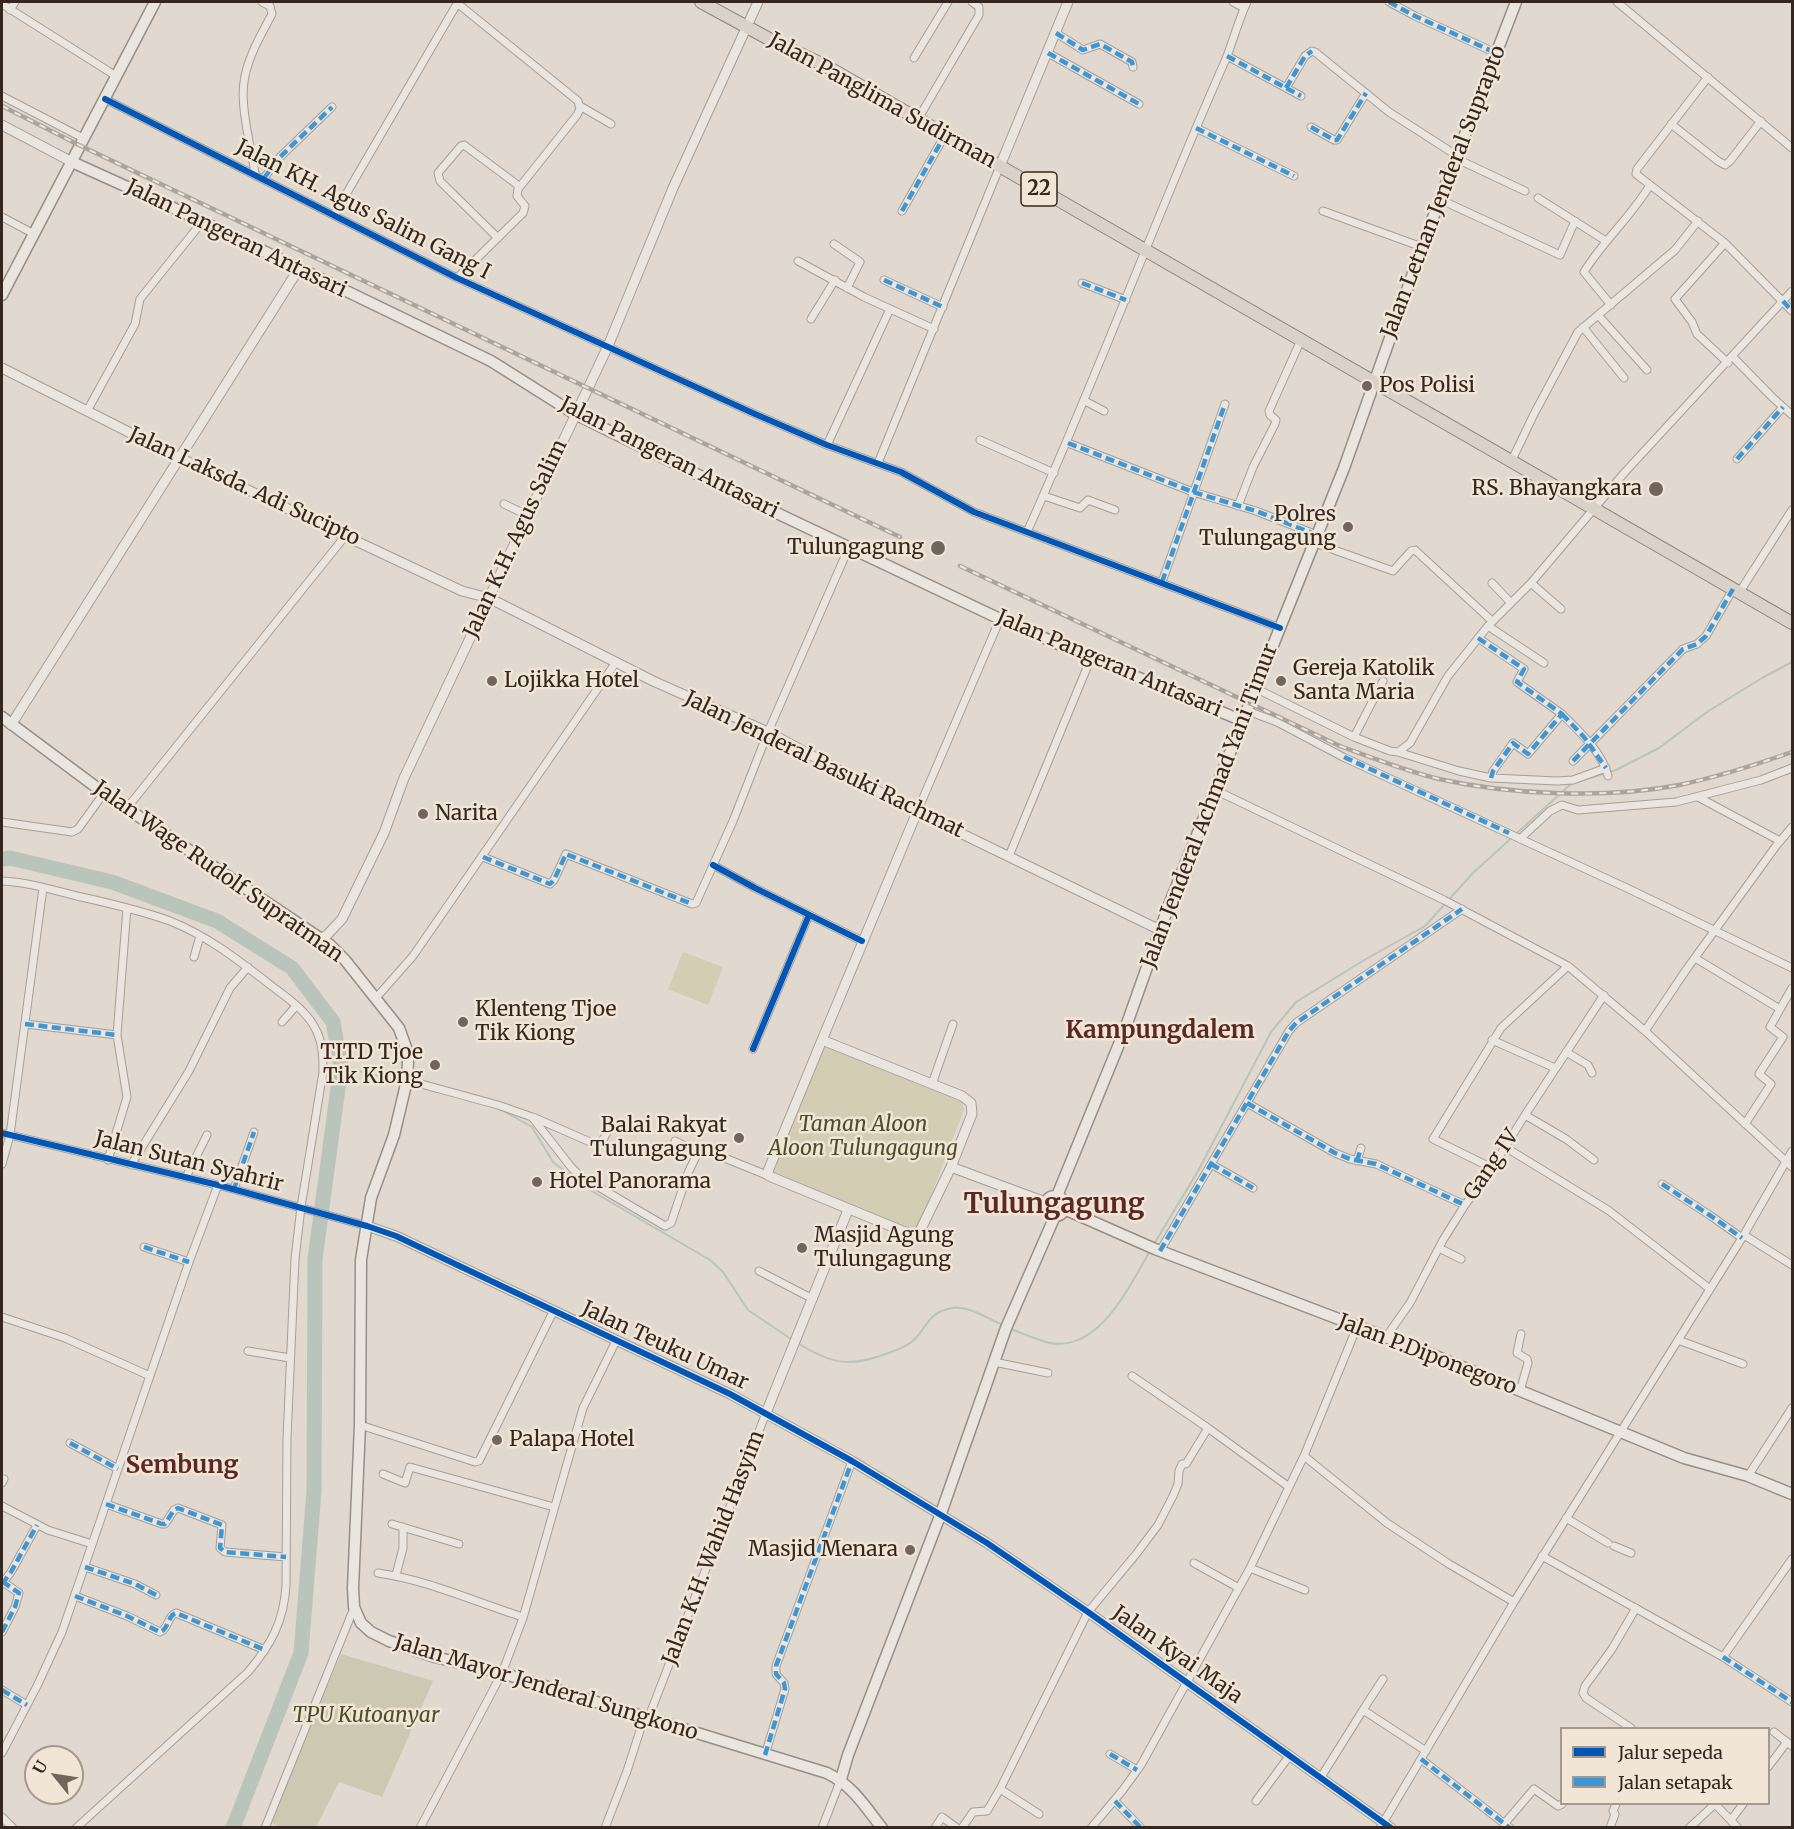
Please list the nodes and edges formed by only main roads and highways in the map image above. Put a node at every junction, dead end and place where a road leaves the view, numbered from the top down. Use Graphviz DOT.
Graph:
graph roads {
  1 [pos="155,2"];
  2 [pos="701,2"];
  3 [pos="1516,2"];
  4 [pos="72,162"];
  5 [pos="2,295"];
  6 [pos="1374,382"];
  7 [pos="1792,623"];
  8 [pos="1246,716"];
  9 [pos="2,717"];
  10 [pos="1057,1196"];
  11 [pos="1059,1213"];
  12 [pos="1792,1494"];
  13 [pos="354,1607"];
  14 [pos="841,1779"];
  15 [pos="882,1827"];
  1 -- 4 [label="main road"];
  2 -- 6 [label="highway, Jalan Panglima Sudirman / 22"];
  3 -- 6 [label="main road, Jalan Letnan Jenderal Suprapto"];
  4 -- 5 [label="main road"];
  4 -- 8 [label="main road, Jalan Pangeran Antasari"];
  6 -- 7 [label="highway, Jalan Panglima Sudirman"];
  6 -- 8 [label="main road, Jalan Jenderal Achmad Yani Timur"];
  8 -- 10 [label="main road, Jalan Jenderal Achmad Yani Timur"];
  9 -- 13 [label="main road, Jalan Wage Rudolf Supratman"];
  10 -- 11 [label="main road"];
  10 -- 11 [label="main road"];
  11 -- 12 [label="main road, Jalan P.Diponegoro"];
  11 -- 14 [label="main road"];
  13 -- 14 [label="main road, Jalan Mayor Jenderal Sungkono"];
  14 -- 15 [label="main road"];
}
